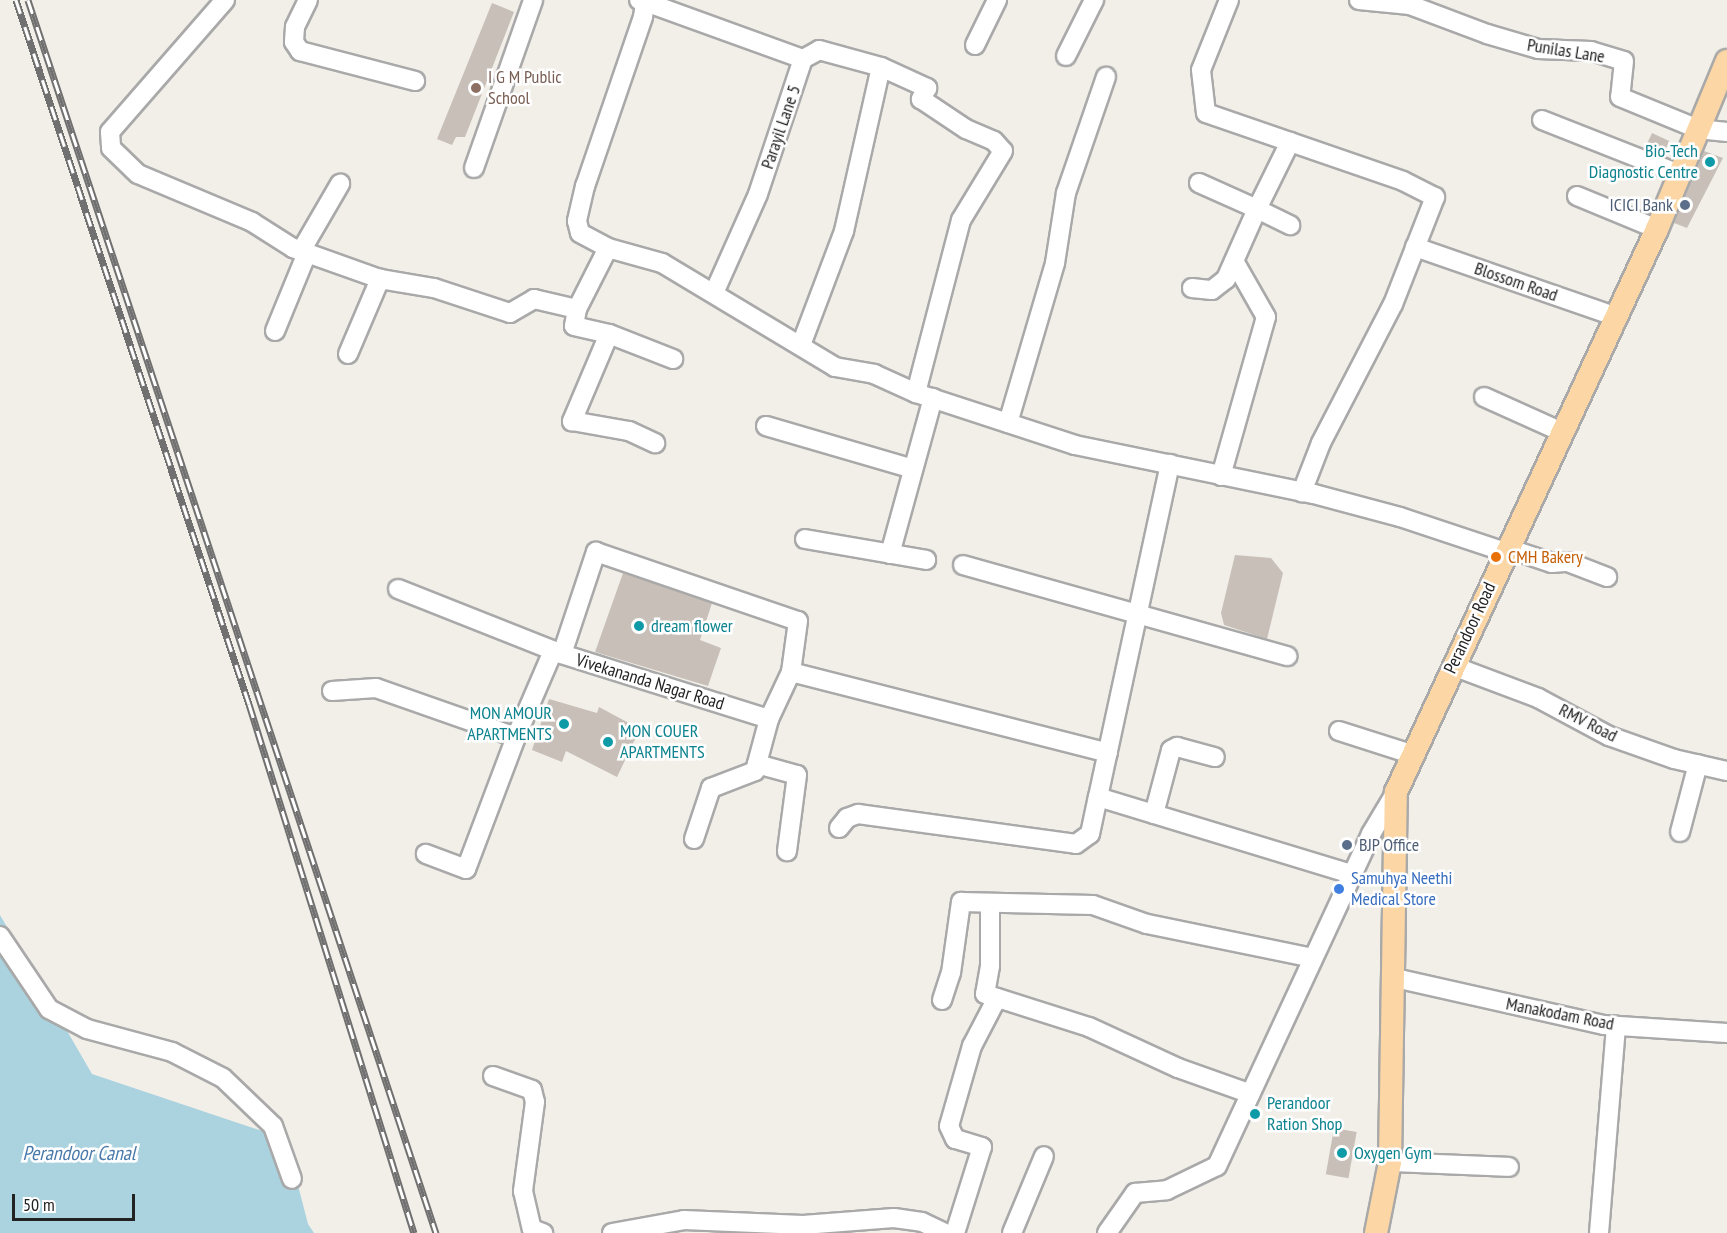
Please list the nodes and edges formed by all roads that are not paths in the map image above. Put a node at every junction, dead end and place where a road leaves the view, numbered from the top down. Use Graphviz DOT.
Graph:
graph roads {
  1 [pos="225,0"];
  2 [pos="308,0"];
  3 [pos="533,0"];
  4 [pos="639,0"];
  5 [pos="997,0"];
  6 [pos="1094,0"];
  7 [pos="1229,0"];
  8 [pos="1359,0"];
  9 [pos="975,45"];
  10 [pos="1066,56"];
  11 [pos="804,59"];
  12 [pos="1727,61"];
  13 [pos="881,67"];
  14 [pos="1106,77"];
  15 [pos="415,81"];
  16 [pos="1542,120"];
  17 [pos="1698,129"];
  18 [pos="1727,132"];
  19 [pos="1290,142"];
  20 [pos="474,168"];
  21 [pos="1679,174"];
  22 [pos="1199,183"];
  23 [pos="340,184"];
  24 [pos="1577,196"];
  25 [pos="1257,209"];
  26 [pos="1290,225"];
  27 [pos="1657,229"];
  28 [pos="1416,247"];
  29 [pos="608,248"];
  30 [pos="304,252"];
  31 [pos="1234,261"];
  32 [pos="380,279"];
  33 [pos="1192,288"];
  34 [pos="714,293"];
  35 [pos="577,309"];
  36 [pos="1617,317"];
  37 [pos="275,331"];
  38 [pos="609,334"];
  39 [pos="801,345"];
  40 [pos="348,354"];
  41 [pos="673,359"];
  42 [pos="925,396"];
  43 [pos="1484,397"];
  44 [pos="1008,423"];
  45 [pos="766,426"];
  46 [pos="1562,432"];
  47 [pos="655,443"];
  48 [pos="1170,464"];
  49 [pos="913,469"];
  50 [pos="1221,476"];
  51 [pos="1302,492"];
  52 [pos="806,539"];
  53 [pos="1506,550"];
  54 [pos="890,554"];
  55 [pos="926,560"];
  56 [pos="963,565"];
  57 [pos="1607,577"];
  58 [pos="398,589"];
  59 [pos="1137,615"];
  60 [pos="557,652"];
  61 [pos="1287,656"];
  62 [pos="1453,666"];
  63 [pos="791,672"];
  64 [pos="332,691"];
  65 [pos="769,719"];
  66 [pos="1339,731"];
  67 [pos="516,736"];
  68 [pos="1108,753"];
  69 [pos="1411,754"];
  70 [pos="1215,757"];
  71 [pos="757,764"];
  72 [pos="1698,764"];
  73 [pos="1726,767"];
  74 [pos="1396,792"];
  75 [pos="1098,797"];
  76 [pos="1154,814"];
  77 [pos="839,828"];
  78 [pos="1680,832"];
  79 [pos="694,839"];
  80 [pos="787,851"];
  81 [pos="426,854"];
  82 [pos="1352,874"];
  83 [pos="990,904"];
  84 [pos="0,936"];
  85 [pos="1313,958"];
  86 [pos="1395,978"];
  87 [pos="997,998"];
  88 [pos="942,1000"];
  89 [pos="1616,1026"];
  90 [pos="1727,1033"];
  91 [pos="493,1076"];
  92 [pos="1251,1094"];
  93 [pos="1044,1156"];
  94 [pos="1390,1162"];
  95 [pos="1509,1167"];
  96 [pos="292,1179"];
  97 [pos="768,1227"];
  98 [pos="927,1229"];
  99 [pos="543,1233"];
  100 [pos="612,1233"];
  101 [pos="945,1233"];
  102 [pos="955,1233"];
  103 [pos="1012,1233"];
  104 [pos="1107,1233"];
  105 [pos="1376,1233"];
  106 [pos="1599,1233"];
  1 -- 30 [label="street"];
  2 -- 15 [label="street"];
  3 -- 20 [label="street"];
  4 -- 11 [label="street"];
  4 -- 29 [label="street"];
  5 -- 9 [label="street"];
  6 -- 10 [label="street"];
  7 -- 19 [label="street"];
  8 -- 17 [label="street, Punilas Lane"];
  11 -- 13 [label="street"];
  11 -- 34 [label="street, Parayil Lane 5"];
  12 -- 17 [label="main road, Perandoor Road"];
  13 -- 39 [label="street"];
  13 -- 42 [label="street"];
  14 -- 44 [label="street"];
  16 -- 21 [label="street"];
  17 -- 18 [label="street"];
  17 -- 21 [label="main road, Perandoor Road"];
  19 -- 25 [label="street"];
  19 -- 28 [label="street"];
  21 -- 27 [label="main road, Perandoor Road"];
  22 -- 25 [label="street"];
  23 -- 30 [label="street"];
  24 -- 27 [label="street"];
  25 -- 26 [label="street"];
  25 -- 31 [label="street"];
  27 -- 36 [label="main road, Perandoor Road"];
  28 -- 36 [label="street, Blossom Road"];
  28 -- 51 [label="street"];
  29 -- 34 [label="street"];
  29 -- 35 [label="street"];
  30 -- 32 [label="street"];
  30 -- 37 [label="street"];
  31 -- 33 [label="street"];
  31 -- 50 [label="street"];
  32 -- 35 [label="street"];
  32 -- 40 [label="street"];
  34 -- 39 [label="street"];
  35 -- 38 [label="street"];
  36 -- 46 [label="main road, Perandoor Road"];
  38 -- 41 [label="street"];
  38 -- 47 [label="street"];
  39 -- 42 [label="street"];
  42 -- 44 [label="street"];
  42 -- 49 [label="street"];
  43 -- 46 [label="street"];
  44 -- 48 [label="street"];
  45 -- 49 [label="street"];
  46 -- 53 [label="main road, Perandoor Road"];
  48 -- 50 [label="street"];
  48 -- 59 [label="street"];
  49 -- 54 [label="street"];
  50 -- 51 [label="street"];
  51 -- 53 [label="street"];
  52 -- 54 [label="street"];
  53 -- 57 [label="street"];
  53 -- 62 [label="main road, Perandoor Road"];
  54 -- 55 [label="street"];
  56 -- 59 [label="street"];
  58 -- 60 [label="street"];
  59 -- 61 [label="street"];
  59 -- 68 [label="street"];
  60 -- 63 [label="street, Vivekananda Nagar Road"];
  60 -- 65 [label="street, Vivekananda Nagar Road"];
  60 -- 67 [label="street"];
  62 -- 69 [label="main road, Perandoor Road"];
  62 -- 72 [label="street, RMV Road"];
  63 -- 65 [label="street, Vivekananda Nagar Road"];
  63 -- 68 [label="street"];
  64 -- 67 [label="street"];
  65 -- 71 [label="street"];
  66 -- 69 [label="street"];
  67 -- 81 [label="street"];
  68 -- 75 [label="street"];
  69 -- 74 [label="main road, Perandoor Road"];
  70 -- 76 [label="street"];
  71 -- 79 [label="street"];
  71 -- 80 [label="street"];
  72 -- 73 [label="street, RMV Road"];
  72 -- 78 [label="street"];
  74 -- 82 [label="street"];
  74 -- 86 [label="main road, Perandoor Road"];
  75 -- 76 [label="street"];
  75 -- 77 [label="street"];
  76 -- 82 [label="street"];
  82 -- 85 [label="street"];
  83 -- 85 [label="street"];
  83 -- 87 [label="street"];
  83 -- 88 [label="street"];
  84 -- 96 [label="street"];
  85 -- 92 [label="street"];
  86 -- 89 [label="street, Manakodam Road"];
  86 -- 94 [label="main road, Perandoor Road"];
  87 -- 92 [label="street"];
  87 -- 102 [label="street"];
  89 -- 90 [label="street, Manakodam Road"];
  89 -- 106 [label="street"];
  91 -- 99 [label="street"];
  92 -- 104 [label="street"];
  93 -- 103 [label="street"];
  94 -- 95 [label="street"];
  94 -- 105 [label="main road, Perandoor Road"];
  97 -- 98 [label="street"];
  97 -- 100 [label="street"];
  98 -- 101 [label="street"];
}
